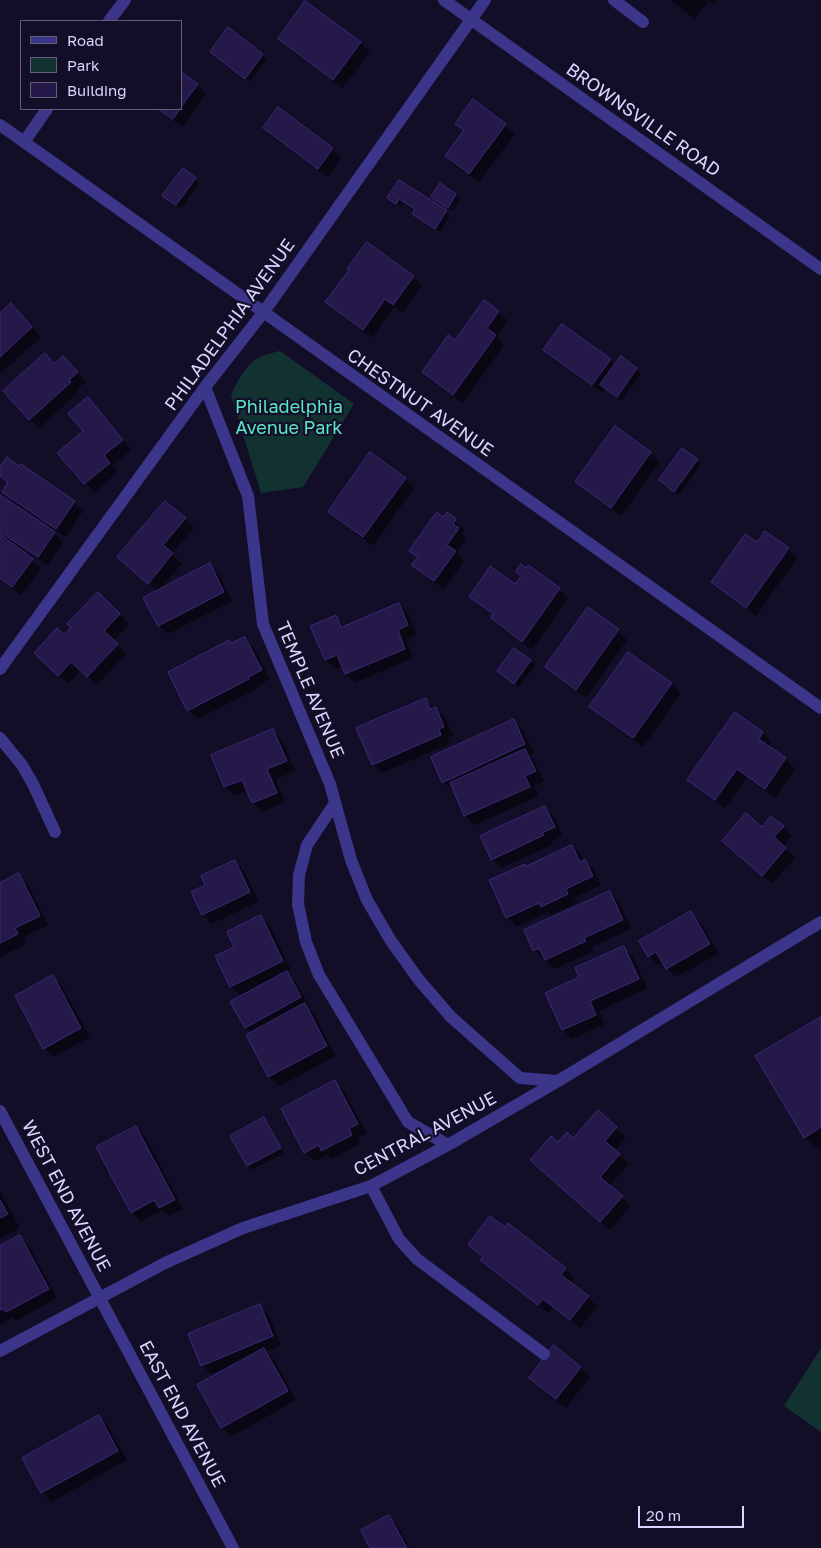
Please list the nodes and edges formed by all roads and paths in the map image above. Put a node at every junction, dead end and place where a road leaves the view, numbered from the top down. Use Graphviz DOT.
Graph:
graph roads {
  1 [pos="125,0"];
  2 [pos="444,0"];
  3 [pos="485,0"];
  4 [pos="614,0"];
  5 [pos="471,19"];
  6 [pos="110,20"];
  7 [pos="643,22"];
  8 [pos="46,110"];
  9 [pos="0,125"];
  10 [pos="24,142"];
  11 [pos="821,269"];
  12 [pos="263,313"];
  13 [pos="206,387"];
  14 [pos="0,669"];
  15 [pos="821,708"];
  16 [pos="0,738"];
  17 [pos="335,803"];
  18 [pos="55,832"];
  19 [pos="821,922"];
  20 [pos="558,1081"];
  21 [pos="0,1111"];
  22 [pos="448,1145"];
  23 [pos="371,1186"];
  24 [pos="100,1297"];
  25 [pos="0,1351"];
  26 [pos="544,1354"];
  27 [pos="234,1548"];
  1 -- 6 [label="street"];
  2 -- 5 [label="street, BROWNSVILLE ROAD"];
  3 -- 5 [label="street, PHILADELPHIA AVENUE"];
  4 -- 7 [label="street"];
  5 -- 11 [label="street, BROWNSVILLE ROAD"];
  5 -- 12 [label="street, PHILADELPHIA AVENUE"];
  8 -- 10 [label="street"];
  9 -- 10 [label="street, CHESTNUT AVENUE"];
  10 -- 12 [label="street, CHESTNUT AVENUE"];
  12 -- 13 [label="street, PHILADELPHIA AVENUE"];
  12 -- 15 [label="street, CHESTNUT AVENUE"];
  13 -- 14 [label="street, PHILADELPHIA AVENUE"];
  13 -- 17 [label="street, TEMPLE AVENUE"];
  16 -- 18 [label="street"];
  17 -- 20 [label="street, TEMPLE AVENUE"];
  17 -- 22 [label="street"];
  19 -- 20 [label="street, CENTRAL AVENUE"];
  20 -- 22 [label="street, CENTRAL AVENUE"];
  21 -- 24 [label="street, WEST END AVENUE"];
  22 -- 23 [label="street, CENTRAL AVENUE"];
  23 -- 24 [label="street, CENTRAL AVENUE"];
  23 -- 26 [label="street"];
  24 -- 25 [label="street, CENTRAL AVENUE"];
  24 -- 27 [label="street, EAST END AVENUE"];
}
